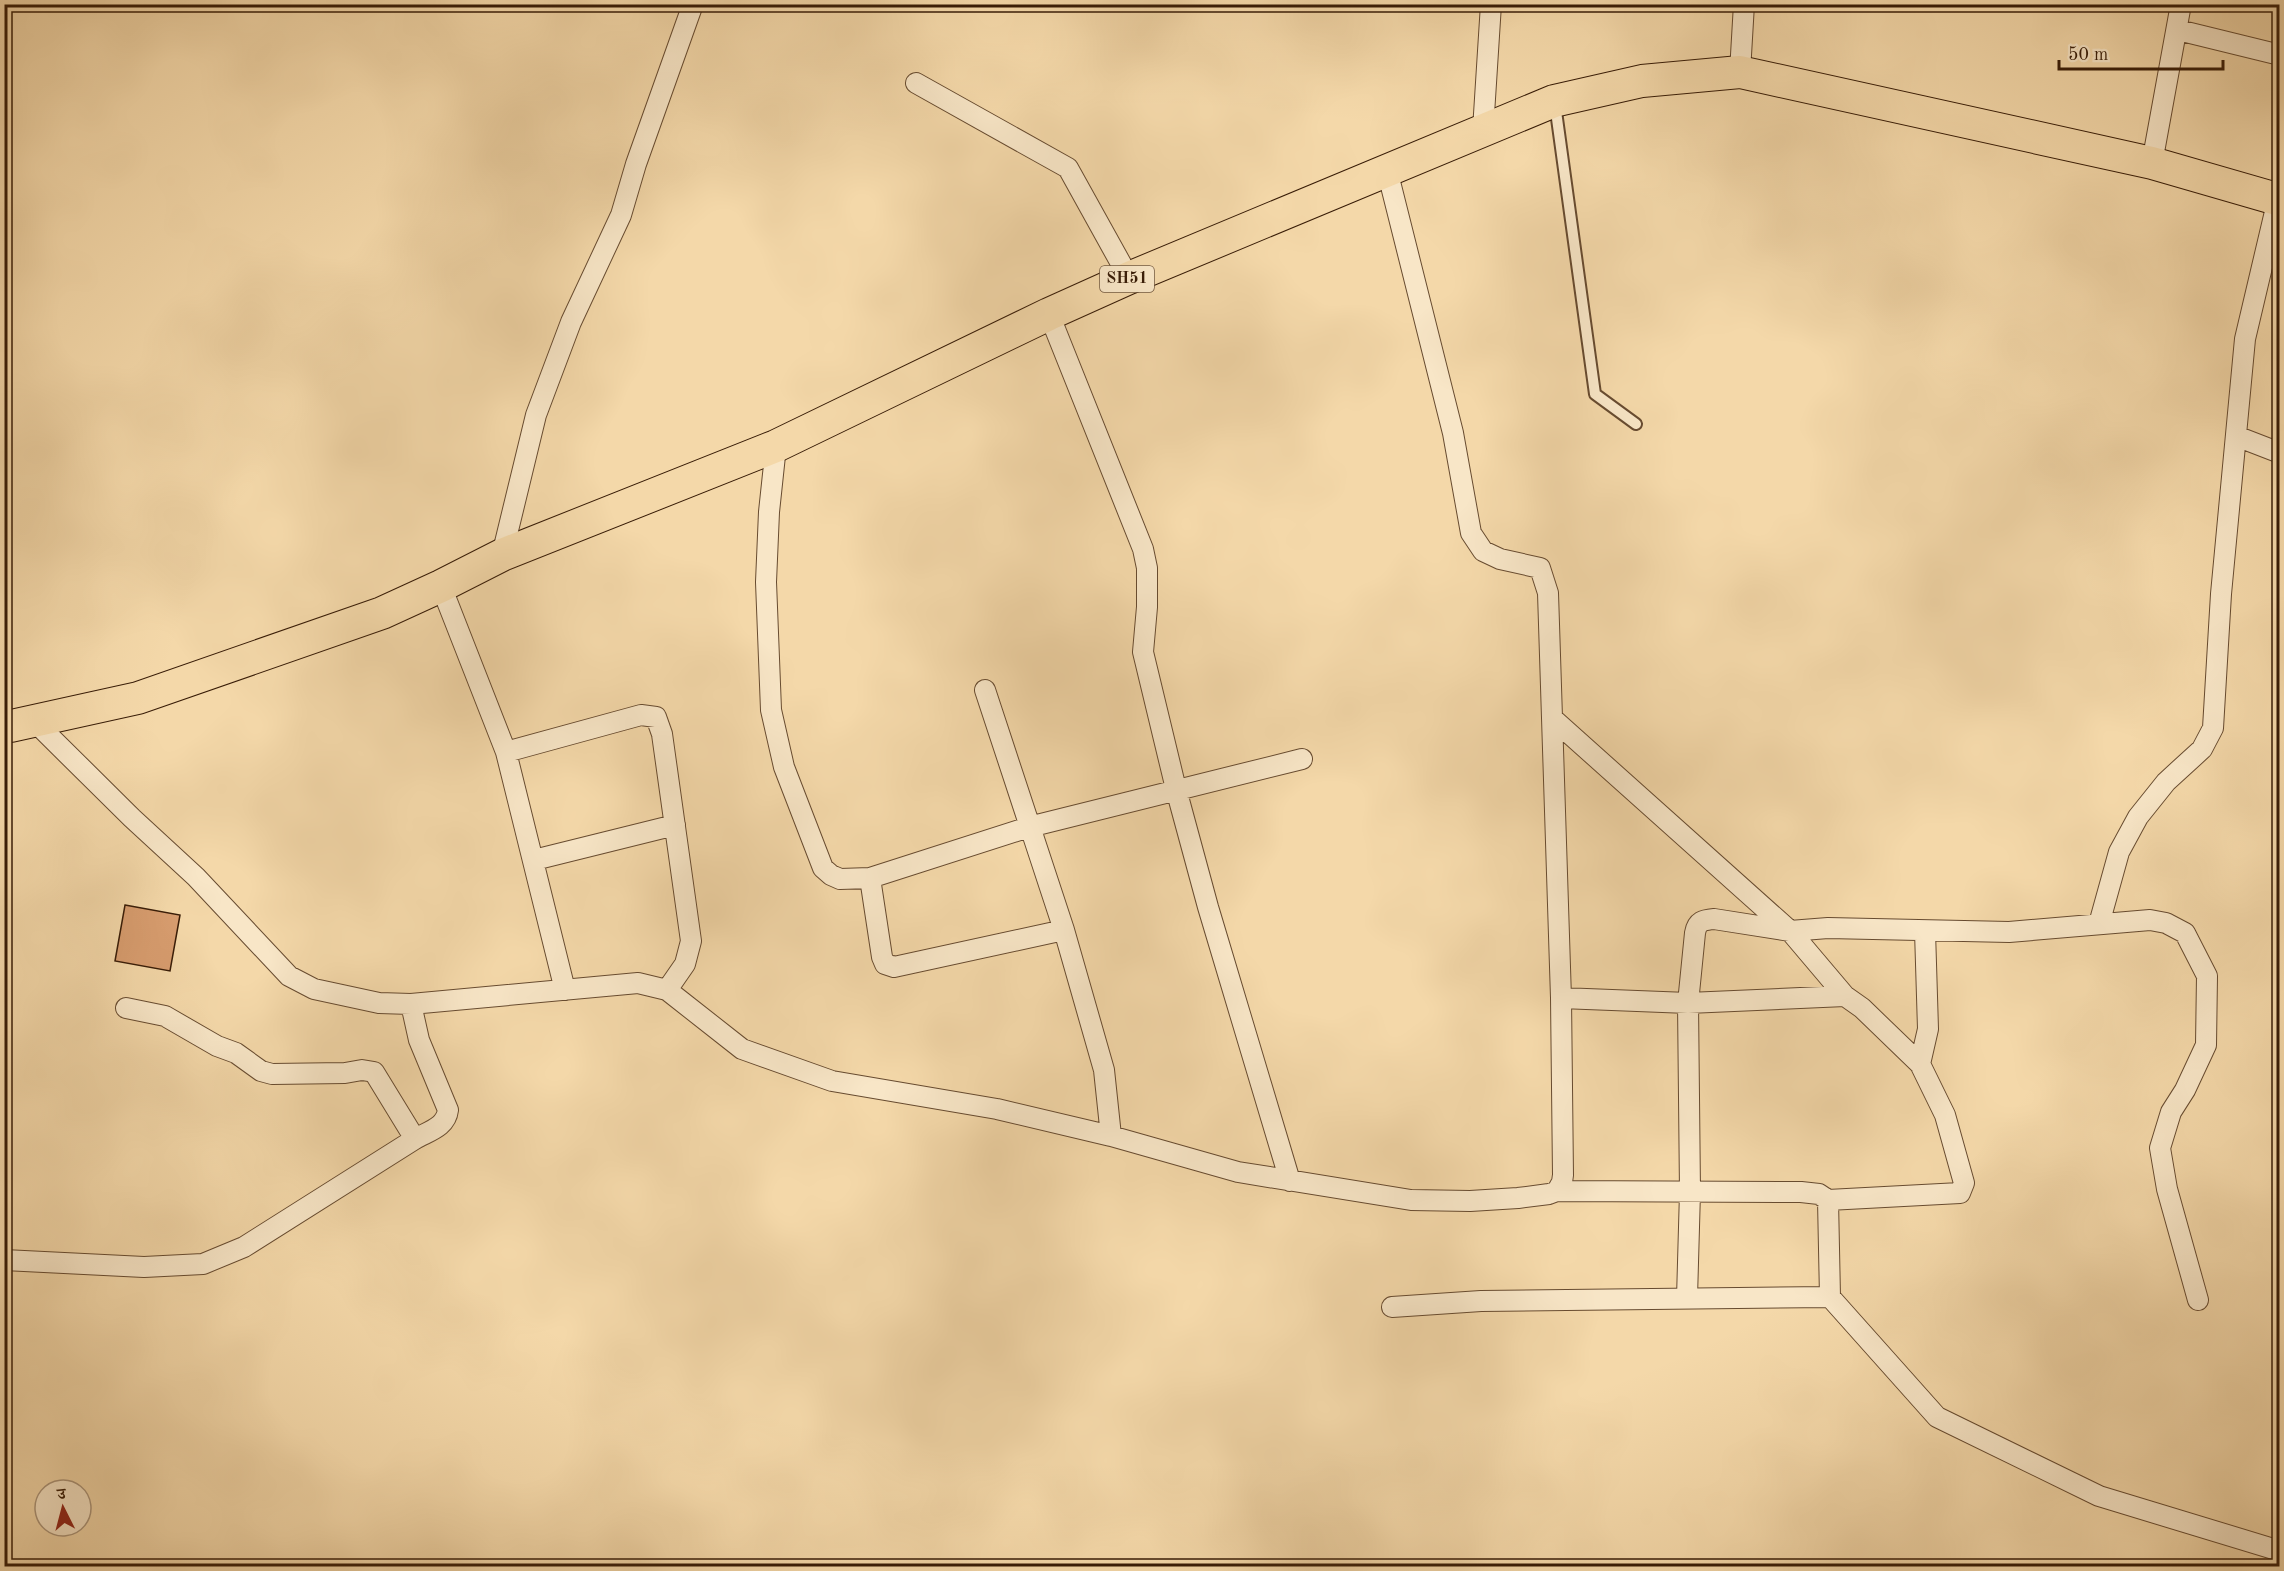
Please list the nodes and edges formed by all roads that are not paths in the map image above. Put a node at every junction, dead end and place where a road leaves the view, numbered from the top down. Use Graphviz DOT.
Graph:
graph roads {
  1 [pos="693,4"];
  2 [pos="1491,4"];
  3 [pos="1744,4"];
  4 [pos="2181,4"];
  5 [pos="2178,30"];
  6 [pos="2280,55"];
  7 [pos="1740,72"];
  8 [pos="916,83"];
  9 [pos="1554,101"];
  10 [pos="1483,130"];
  11 [pos="2152,163"];
  12 [pos="1387,170"];
  13 [pos="2279,200"];
  14 [pos="1129,278"];
  15 [pos="1049,314"];
  16 [pos="1636,424"];
  17 [pos="2235,436"];
  18 [pos="776,446"];
  19 [pos="2280,453"];
  20 [pos="502,555"];
  21 [pos="441,586"];
  22 [pos="985,690"];
  23 [pos="1552,718"];
  24 [pos="14,726"];
  25 [pos="506,752"];
  26 [pos="1302,759"];
  27 [pos="1176,789"];
  28 [pos="675,825"];
  29 [pos="1029,827"];
  30 [pos="534,860"];
  31 [pos="870,878"];
  32 [pos="2099,924"];
  33 [pos="1064,930"];
  34 [pos="1790,931"];
  35 [pos="1925,931"];
  36 [pos="565,990"];
  37 [pos="667,990"];
  38 [pos="1845,996"];
  39 [pos="1561,998"];
  40 [pos="1688,1003"];
  41 [pos="411,1004"];
  42 [pos="126,1008"];
  43 [pos="1920,1064"];
  44 [pos="1111,1136"];
  45 [pos="415,1139"];
  46 [pos="1290,1182"];
  47 [pos="1557,1191"];
  48 [pos="1690,1192"];
  49 [pos="1828,1200"];
  50 [pos="4,1260"];
  51 [pos="1830,1297"];
  52 [pos="1687,1298"];
  53 [pos="2198,1300"];
  54 [pos="1392,1307"];
  55 [pos="2280,1551"];
  1 -- 20 [label="street"];
  2 -- 10 [label="street"];
  3 -- 7 [label="street"];
  4 -- 5 [label="street"];
  5 -- 6 [label="street"];
  5 -- 11 [label="street"];
  7 -- 9 [label="main road, SH51"];
  7 -- 11 [label="main road, SH51"];
  8 -- 14 [label="street"];
  9 -- 10 [label="main road, SH51"];
  9 -- 16 [label="lane"];
  10 -- 12 [label="main road, SH51"];
  11 -- 13 [label="main road, SH51"];
  12 -- 14 [label="main road, SH51"];
  12 -- 23 [label="street"];
  13 -- 17 [label="street"];
  14 -- 15 [label="main road, SH51"];
  15 -- 18 [label="main road, SH51"];
  15 -- 27 [label="street"];
  17 -- 19 [label="street"];
  17 -- 32 [label="street"];
  18 -- 20 [label="main road, SH51"];
  18 -- 31 [label="street"];
  20 -- 21 [label="main road, SH51"];
  21 -- 24 [label="main road, SH51"];
  21 -- 25 [label="street"];
  22 -- 29 [label="street"];
  23 -- 34 [label="street"];
  23 -- 39 [label="street"];
  24 -- 41 [label="street"];
  25 -- 28 [label="street"];
  25 -- 30 [label="street"];
  26 -- 27 [label="street"];
  27 -- 29 [label="street"];
  27 -- 46 [label="street"];
  28 -- 30 [label="street"];
  28 -- 37 [label="street"];
  29 -- 31 [label="street"];
  29 -- 33 [label="street"];
  30 -- 36 [label="street"];
  31 -- 33 [label="street"];
  32 -- 35 [label="street"];
  32 -- 53 [label="street"];
  33 -- 44 [label="street"];
  34 -- 35 [label="street"];
  34 -- 38 [label="street"];
  34 -- 40 [label="street"];
  35 -- 43 [label="street"];
  36 -- 37 [label="street"];
  36 -- 41 [label="street"];
  37 -- 44 [label="street"];
  38 -- 40 [label="street"];
  38 -- 43 [label="street"];
  39 -- 40 [label="street"];
  39 -- 47 [label="street"];
  40 -- 48 [label="street"];
  41 -- 45 [label="street"];
  42 -- 45 [label="street"];
  43 -- 49 [label="street"];
  44 -- 46 [label="street"];
  45 -- 50 [label="street"];
  46 -- 47 [label="street"];
  47 -- 48 [label="street"];
  48 -- 49 [label="street"];
  48 -- 52 [label="street"];
  49 -- 51 [label="street"];
  51 -- 52 [label="street"];
  51 -- 55 [label="street"];
  52 -- 54 [label="street"];
}
